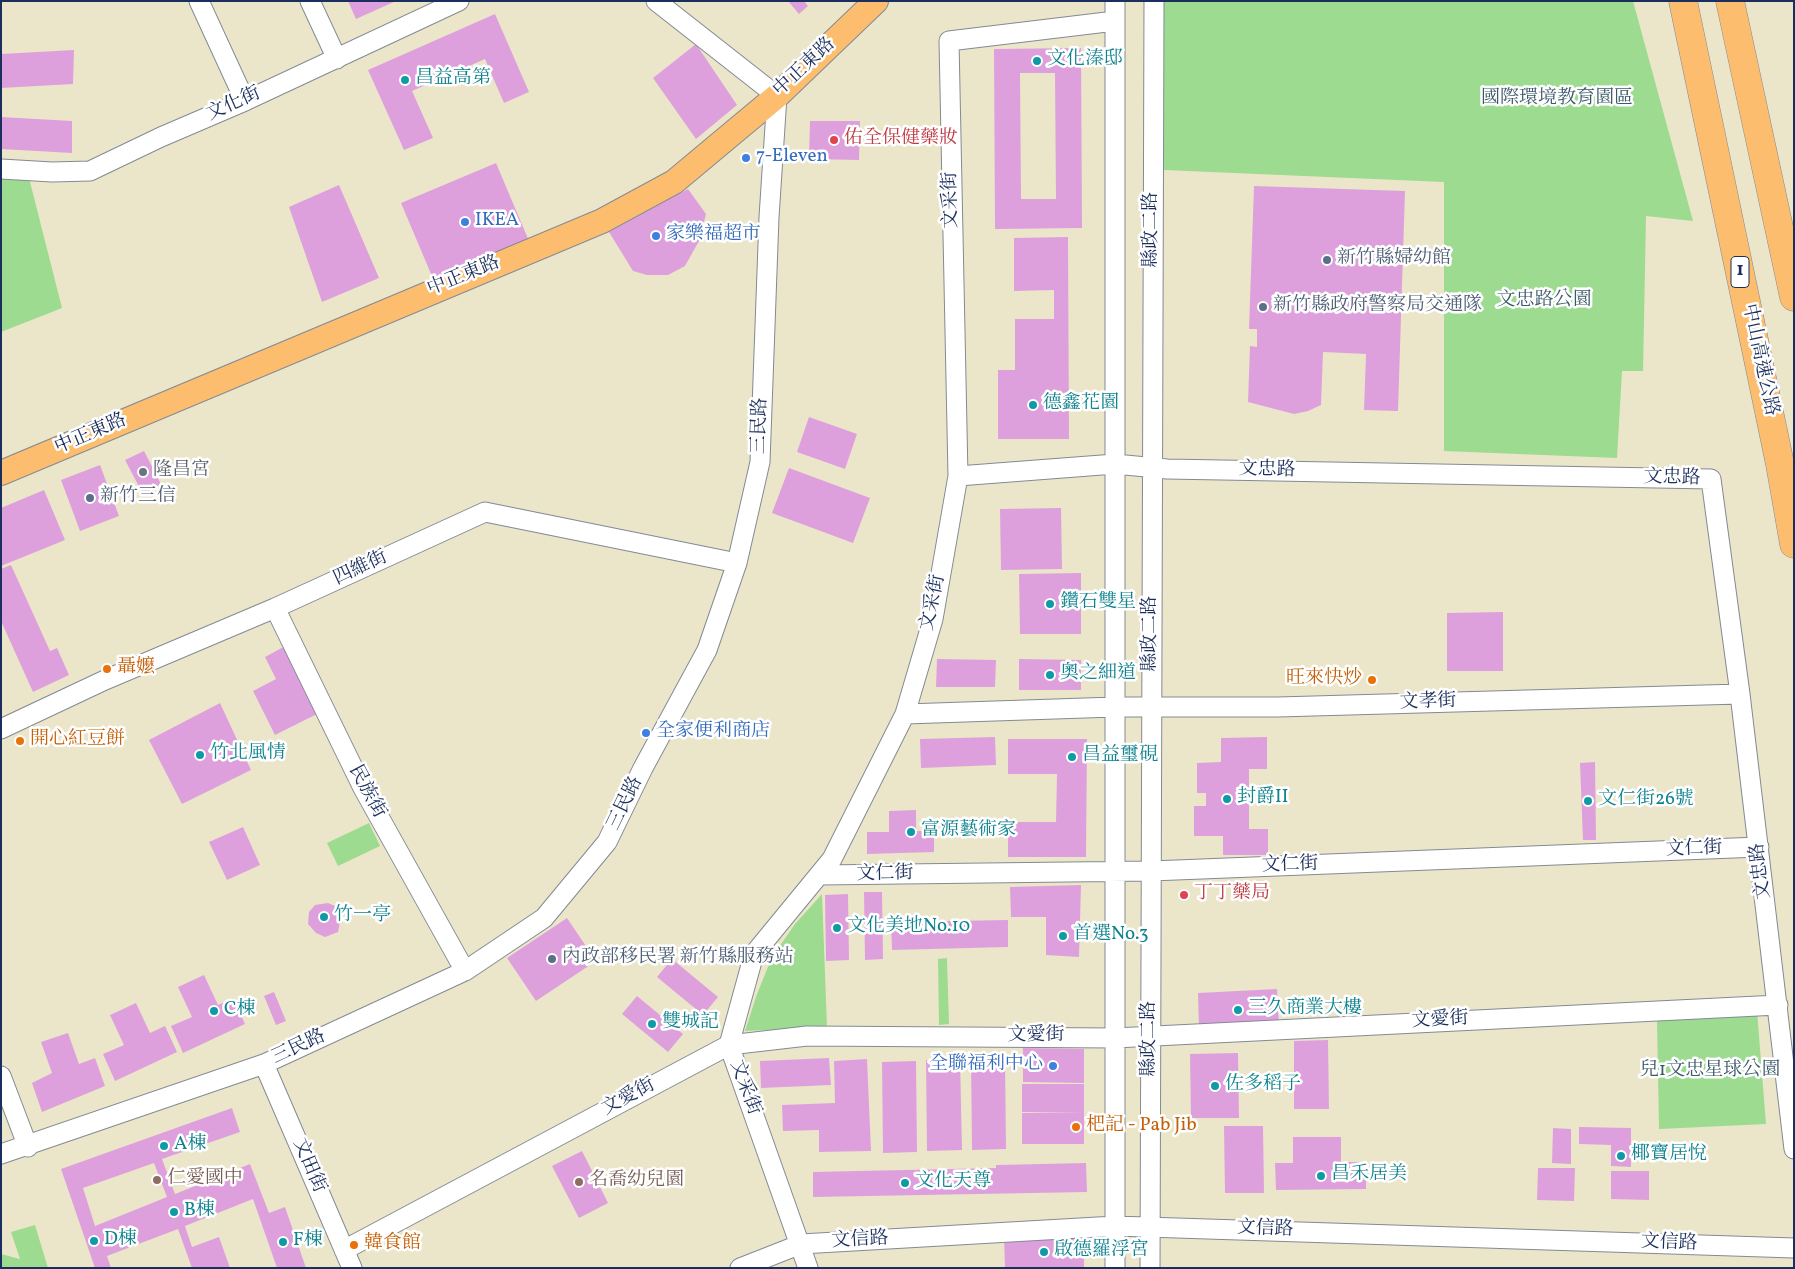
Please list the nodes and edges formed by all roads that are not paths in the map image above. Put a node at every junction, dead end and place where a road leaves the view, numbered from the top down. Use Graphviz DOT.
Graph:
graph roads {
  1 [pos="199,1"];
  2 [pos="310,1"];
  3 [pos="460,1"];
  4 [pos="656,1"];
  5 [pos="876,1"];
  6 [pos="1115,1"];
  7 [pos="1154,1"];
  8 [pos="1683,1"];
  9 [pos="1730,1"];
  10 [pos="1115,21"];
  11 [pos="337,58"];
  12 [pos="777,96"];
  13 [pos="245,101"];
  14 [pos="1,169"];
  15 [pos="1794,296"];
  16 [pos="1115,464"];
  17 [pos="1153,468"];
  18 [pos="1,473"];
  19 [pos="958,476"];
  20 [pos="1794,544"];
  21 [pos="737,562"];
  22 [pos="276,608"];
  23 [pos="1740,694"];
  24 [pos="1115,707"];
  25 [pos="1152,707"];
  26 [pos="905,714"];
  27 [pos="1,729"];
  28 [pos="1759,847"];
  29 [pos="1151,871"];
  30 [pos="1115,872"];
  31 [pos="820,876"];
  32 [pos="465,971"];
  33 [pos="1778,1004"];
  34 [pos="1151,1036"];
  35 [pos="1115,1038"];
  36 [pos="729,1045"];
  37 [pos="264,1064"];
  38 [pos="1,1076"];
  39 [pos="28,1147"];
  40 [pos="1794,1149"];
  41 [pos="1,1154"];
  42 [pos="1115,1226"];
  43 [pos="1150,1227"];
  44 [pos="801,1244"];
  45 [pos="1794,1248"];
  46 [pos="344,1250"];
  47 [pos="352,1268"];
  48 [pos="740,1268"];
  49 [pos="808,1268"];
  50 [pos="1116,1268"];
  51 [pos="1150,1268"];
  1 -- 13 [label="street"];
  2 -- 11 [label="street"];
  3 -- 11 [label="street, 文化街"];
  4 -- 12 [label="street"];
  5 -- 12 [label="main road, 中正東路"];
  6 -- 10 [label="street, 縣政二路"];
  7 -- 17 [label="street, 縣政二路"];
  8 -- 20 [label="highway, 中山高速公路 / 1"];
  9 -- 15 [label="highway"];
  10 -- 16 [label="street, 縣政二路"];
  10 -- 19 [label="street, 文采街"];
  11 -- 13 [label="street, 文化街"];
  12 -- 18 [label="main road, 中正東路"];
  12 -- 21 [label="street, 三民路"];
  13 -- 14 [label="street, 文化街"];
  16 -- 17 [label="street, 文忠路"];
  16 -- 19 [label="street, 文忠路"];
  16 -- 24 [label="street, 縣政二路"];
  17 -- 23 [label="street, 文忠路"];
  17 -- 25 [label="street, 縣政二路"];
  19 -- 26 [label="street, 文采街"];
  21 -- 22 [label="street, 四維街"];
  21 -- 32 [label="street, 三民路"];
  22 -- 27 [label="street, 四維街"];
  22 -- 32 [label="street, 民族街"];
  23 -- 25 [label="street, 文孝街"];
  23 -- 28 [label="street, 文忠路"];
  24 -- 25 [label="street, 文孝街"];
  24 -- 26 [label="street, 文孝街"];
  24 -- 30 [label="street, 縣政二路"];
  25 -- 29 [label="street, 縣政二路"];
  26 -- 31 [label="street, 文采街"];
  28 -- 29 [label="street, 文仁街"];
  28 -- 33 [label="street, 文忠路"];
  29 -- 30 [label="street, 文仁街"];
  29 -- 34 [label="street, 縣政二路"];
  30 -- 31 [label="street, 文仁街"];
  30 -- 35 [label="street, 縣政二路"];
  31 -- 36 [label="street, 文采街"];
  32 -- 37 [label="street, 三民路"];
  33 -- 34 [label="street, 文愛街"];
  33 -- 40 [label="street, 文忠路"];
  34 -- 35 [label="street, 文愛街"];
  34 -- 43 [label="street, 縣政二路"];
  35 -- 36 [label="street, 文愛街"];
  35 -- 42 [label="street, 縣政二路"];
  36 -- 44 [label="street, 文采街"];
  36 -- 46 [label="street, 文愛街"];
  37 -- 39 [label="street, 三民路"];
  37 -- 46 [label="street, 文田街"];
  38 -- 39 [label="street"];
  39 -- 41 [label="street, 三民路"];
  42 -- 43 [label="street, 文信路"];
  42 -- 44 [label="street, 文信路"];
  42 -- 50 [label="street, 縣政二路"];
  43 -- 45 [label="street, 文信路"];
  43 -- 51 [label="street, 縣政二路"];
  44 -- 48 [label="street, 文信路"];
  44 -- 49 [label="street, 文采街"];
  46 -- 47 [label="street, 文田街"];
}
